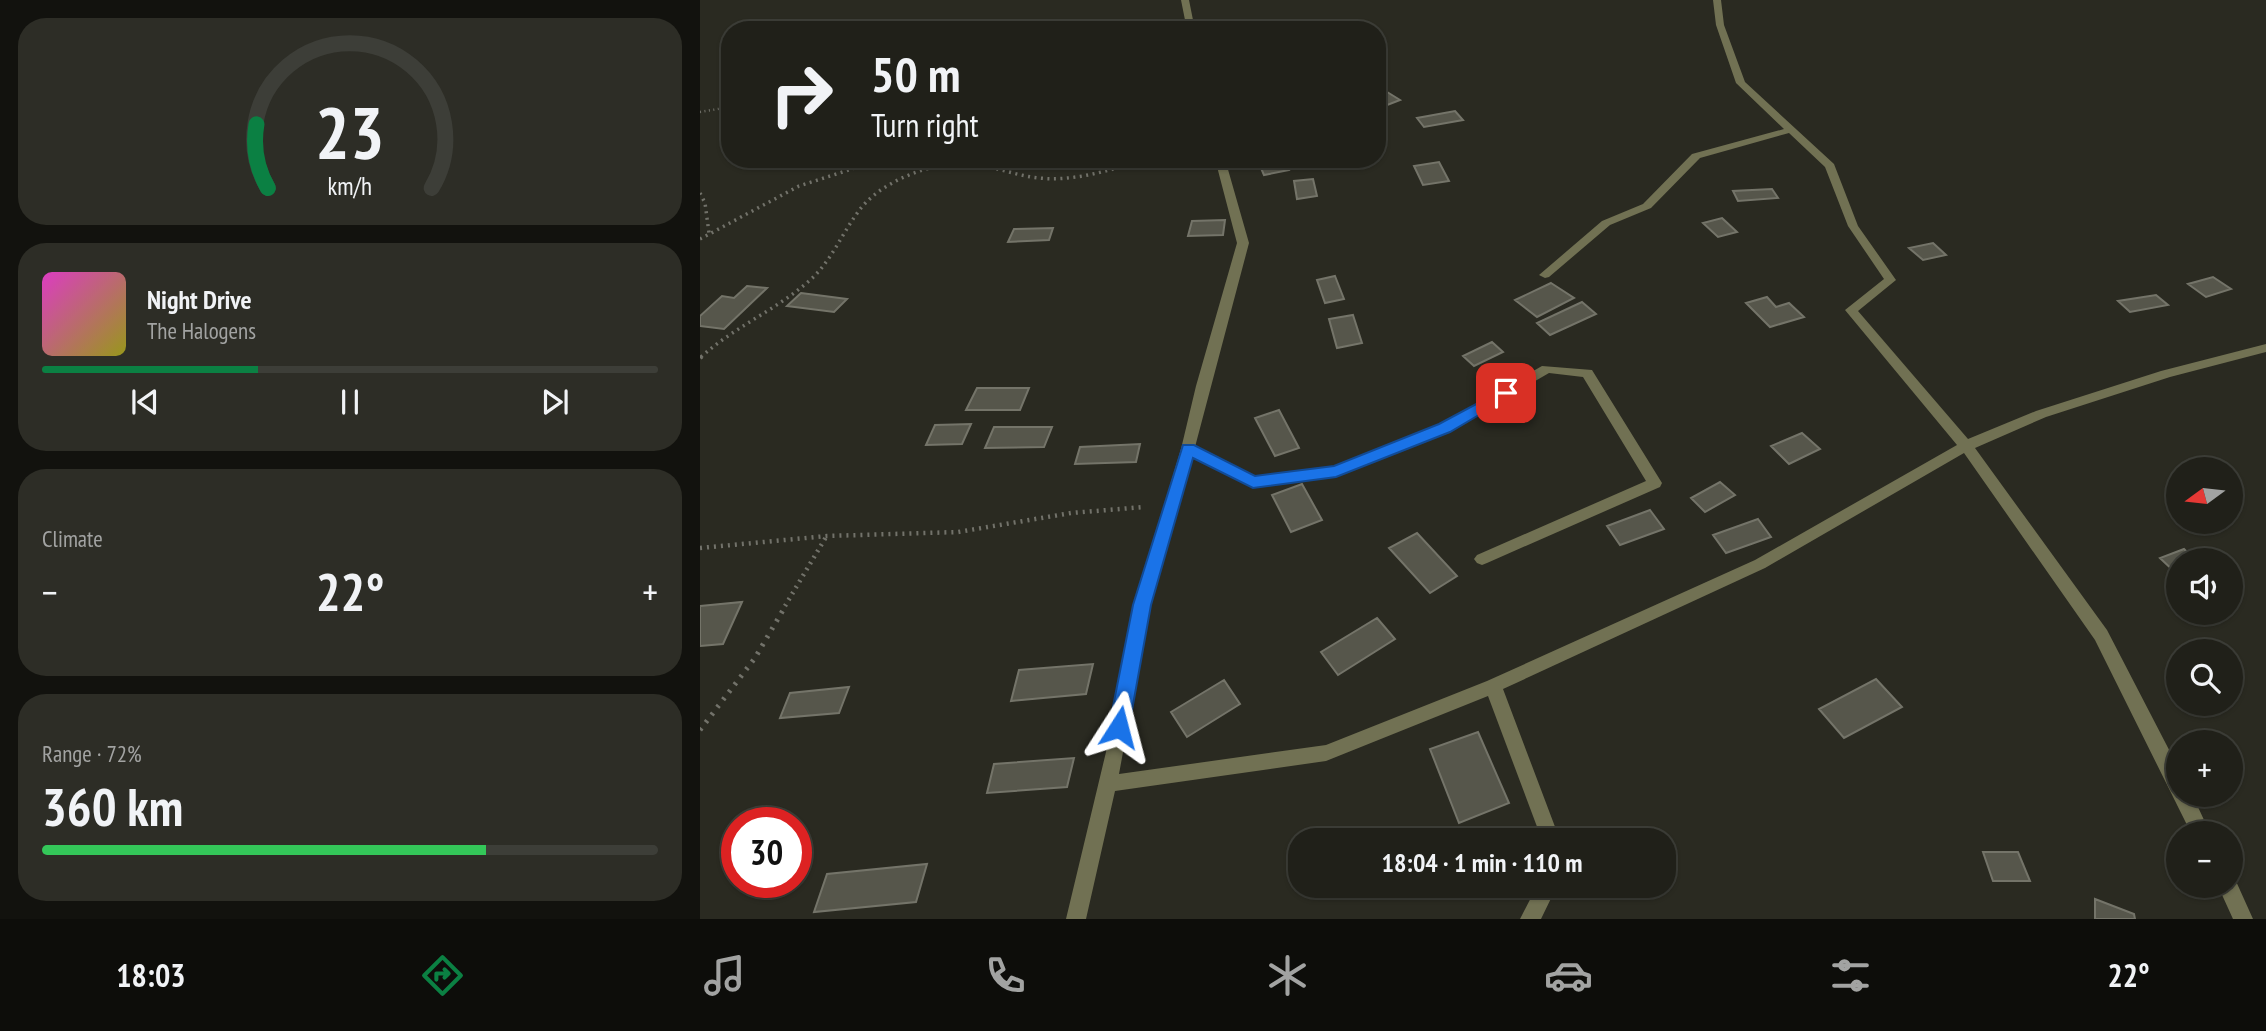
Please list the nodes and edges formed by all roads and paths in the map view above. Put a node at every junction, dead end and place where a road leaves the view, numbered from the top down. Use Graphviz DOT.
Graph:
graph roads {
  1 [pos="1185,0"];
  2 [pos="1717,0"];
  3 [pos="1189,21"];
  4 [pos="721,108"];
  5 [pos="700,112"];
  6 [pos="1791,130"];
  7 [pos="855,168"];
  8 [pos="937,168"];
  9 [pos="986,168"];
  10 [pos="1116,168"];
  11 [pos="1222,168"];
  12 [pos="700,193"];
  13 [pos="709,233"];
  14 [pos="700,239"];
  15 [pos="1545,275"];
  16 [pos="2266,348"];
  17 [pos="700,358"];
  18 [pos="1966,446"];
  19 [pos="1188,449"];
  20 [pos="1172,505"];
  21 [pos="827,536"];
  22 [pos="700,548"];
  23 [pos="1482,559"];
  24 [pos="1493,686"];
  25 [pos="700,730"];
  26 [pos="2166,762"];
  27 [pos="1107,784"];
  28 [pos="1546,828"];
  29 [pos="1541,898"];
  30 [pos="2233,898"];
  31 [pos="1076,919"];
  32 [pos="1530,919"];
  33 [pos="2243,919"];
  1 -- 3 [label="street"];
  2 -- 6 [label="street"];
  4 -- 5 [label="path"];
  6 -- 15 [label="street"];
  6 -- 18 [label="street"];
  7 -- 13 [label="path"];
  8 -- 17 [label="path"];
  9 -- 10 [label="path"];
  11 -- 19 [label="street"];
  12 -- 13 [label="path"];
  13 -- 14 [label="path"];
  16 -- 18 [label="street"];
  18 -- 24 [label="street"];
  18 -- 26 [label="street"];
  19 -- 20 [label="street"];
  19 -- 23 [label="street"];
  20 -- 21 [label="path"];
  20 -- 27 [label="street"];
  21 -- 22 [label="path"];
  21 -- 25 [label="path"];
  24 -- 27 [label="street"];
  24 -- 28 [label="street"];
  27 -- 31 [label="street"];
  29 -- 32 [label="street"];
  30 -- 33 [label="street"];
}
